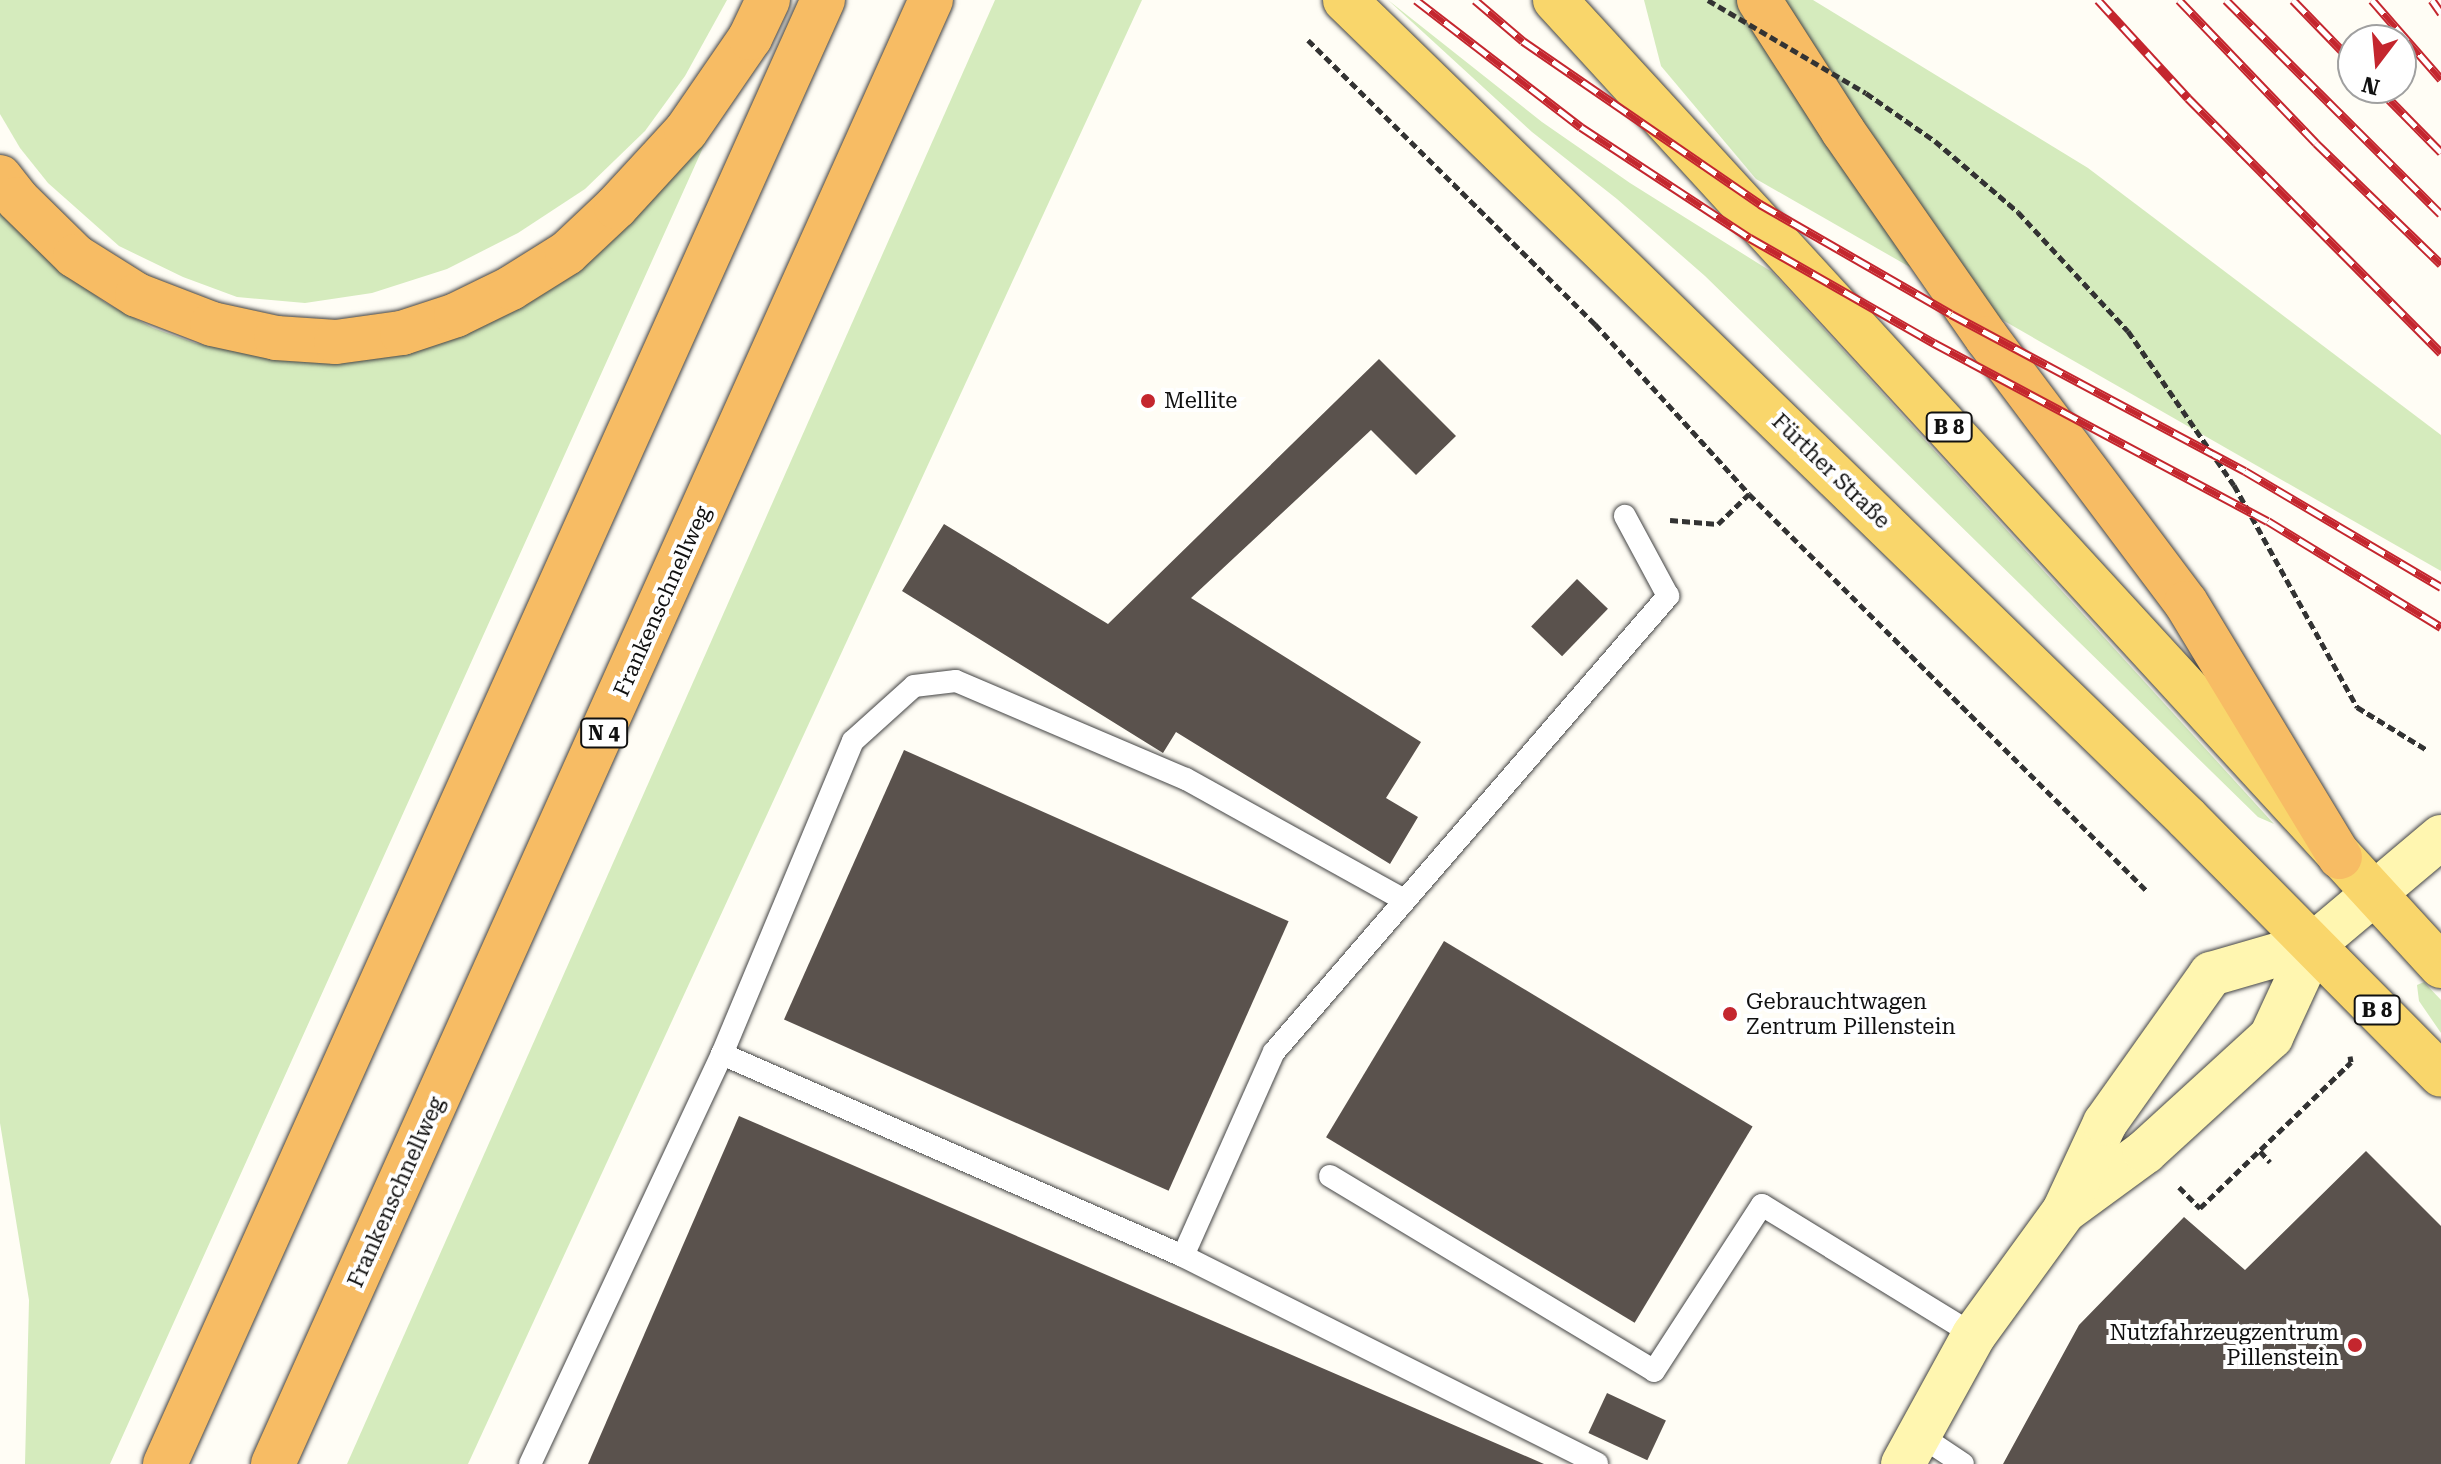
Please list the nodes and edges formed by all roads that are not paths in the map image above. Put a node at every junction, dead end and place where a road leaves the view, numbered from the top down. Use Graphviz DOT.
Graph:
graph roads {
  1 [pos="768,0"];
  2 [pos="823,0"];
  3 [pos="931,0"];
  4 [pos="1345,0"];
  5 [pos="1555,0"];
  6 [pos="1759,0"];
  7 [pos="0,177"];
  8 [pos="1625,516"];
  9 [pos="2441,837"];
  10 [pos="2340,857"];
  11 [pos="2375,894"];
  12 [pos="1404,900"];
  13 [pos="2314,944"];
  14 [pos="2441,966"];
  15 [pos="722,1054"];
  16 [pos="2441,1075"];
  17 [pos="1330,1176"];
  18 [pos="2064,1211"];
  19 [pos="1183,1256"];
  20 [pos="1974,1335"];
  21 [pos="1910,1449"];
  22 [pos="165,1464"];
  23 [pos="273,1464"];
  24 [pos="530,1464"];
  25 [pos="1598,1464"];
  26 [pos="1963,1464"];
  1 -- 7 [label="highway"];
  2 -- 22 [label="highway"];
  3 -- 23 [label="highway, Frankenschnellweg / N 4"];
  4 -- 13 [label="main road, Fürther Straße / B 8"];
  5 -- 10 [label="main road, B 8"];
  6 -- 10 [label="highway"];
  8 -- 12 [label="lane"];
  9 -- 11 [label="main road"];
  10 -- 11 [label="main road, B 8"];
  11 -- 13 [label="main road"];
  11 -- 14 [label="main road, B 8"];
  12 -- 15 [label="lane"];
  12 -- 19 [label="lane"];
  13 -- 16 [label="main road, B 8"];
  13 -- 18 [label="main road"];
  13 -- 18 [label="main road"];
  15 -- 19 [label="lane"];
  15 -- 24 [label="lane"];
  17 -- 20 [label="lane"];
  18 -- 20 [label="main road"];
  19 -- 25 [label="lane"];
  20 -- 21 [label="main road"];
  21 -- 26 [label="lane"];
}
